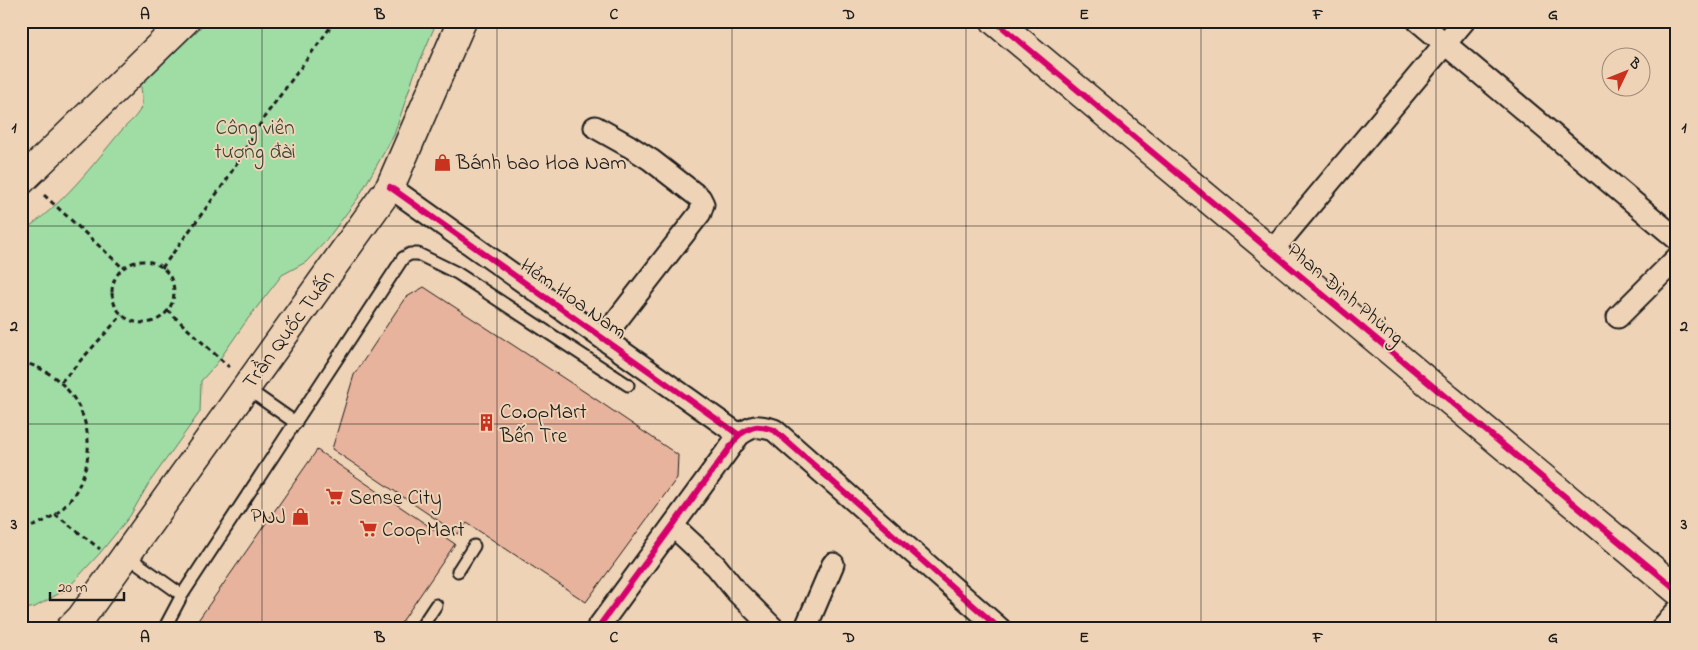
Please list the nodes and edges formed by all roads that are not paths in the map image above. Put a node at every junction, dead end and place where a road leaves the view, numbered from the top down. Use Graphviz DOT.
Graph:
graph roads {
  1 [pos="185,21"];
  2 [pos="462,21"];
  3 [pos="1418,21"];
  4 [pos="1464,21"];
  5 [pos="1001,23"];
  6 [pos="1445,45"];
  7 [pos="595,127"];
  8 [pos="23,179"];
  9 [pos="390,187"];
  10 [pos="1677,239"];
  11 [pos="1271,252"];
  12 [pos="1677,258"];
  13 [pos="1618,317"];
  14 [pos="603,338"];
  15 [pos="628,385"];
  16 [pos="247,386"];
  17 [pos="296,423"];
  18 [pos="739,435"];
  19 [pos="673,526"];
  20 [pos="474,546"];
  21 [pos="123,560"];
  22 [pos="834,564"];
  23 [pos="458,571"];
  24 [pos="1677,590"];
  25 [pos="182,595"];
  26 [pos="436,605"];
  27 [pos="1677,611"];
  28 [pos="76,625"];
  29 [pos="164,629"];
  30 [pos="420,629"];
  31 [pos="597,629"];
  32 [pos="774,629"];
  33 [pos="807,629"];
  34 [pos="1000,629"];
  35 [pos="1661,629"];
  1 -- 8 [label="main road"];
  2 -- 9 [label="main road, Trần Quốc Tuấn"];
  3 -- 6 [label="street"];
  4 -- 6 [label="street"];
  5 -- 11 [label="main road, Phan Đình Phùng"];
  6 -- 10 [label="street"];
  6 -- 11 [label="street"];
  7 -- 14 [label="street"];
  9 -- 14 [label="street, Hẻm Hoa Nam"];
  9 -- 16 [label="main road, Trần Quốc Tuấn"];
  11 -- 24 [label="main road, Phan Đình Phùng"];
  12 -- 13 [label="street"];
  14 -- 18 [label="street, Hẻm Hoa Nam"];
  15 -- 17 [label="lane"];
  16 -- 17 [label="lane"];
  16 -- 21 [label="main road, Trần Quốc Tuấn"];
  17 -- 25 [label="lane"];
  18 -- 19 [label="street"];
  18 -- 34 [label="street"];
  19 -- 31 [label="street"];
  19 -- 32 [label="street"];
  20 -- 23 [label="lane"];
  21 -- 25 [label="lane"];
  21 -- 28 [label="main road, Trần Quốc Tuấn"];
  22 -- 33 [label="street"];
  25 -- 29 [label="lane"];
  26 -- 30 [label="lane"];
  27 -- 35 [label="street"];
}
